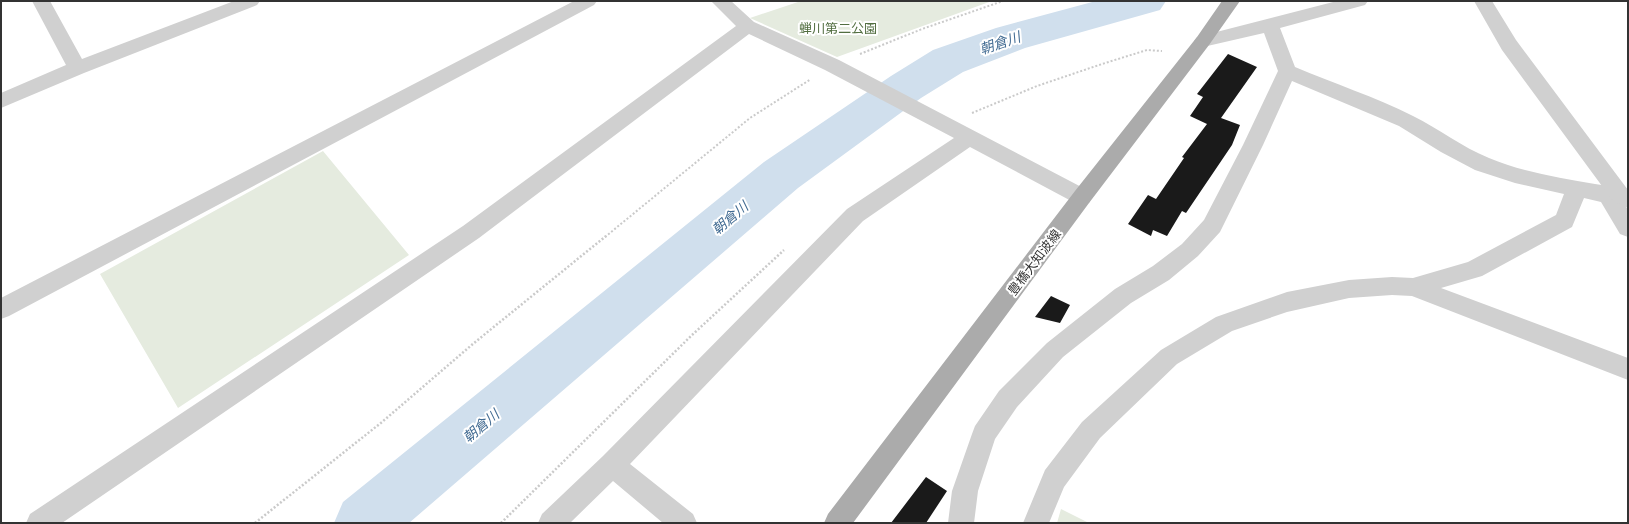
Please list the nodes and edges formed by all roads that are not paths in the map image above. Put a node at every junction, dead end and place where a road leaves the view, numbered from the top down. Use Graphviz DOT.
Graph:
graph roads {
  1 [pos="41,1"];
  2 [pos="251,1"];
  3 [pos="588,1"];
  4 [pos="720,1"];
  5 [pos="1231,1"];
  6 [pos="1358,1"];
  7 [pos="1483,1"];
  8 [pos="1270,25"];
  9 [pos="748,26"];
  10 [pos="1207,35"];
  11 [pos="77,68"];
  12 [pos="1287,71"];
  13 [pos="1,101"];
  14 [pos="969,138"];
  15 [pos="1577,189"];
  16 [pos="1082,197"];
  17 [pos="1621,197"];
  18 [pos="1628,228"];
  19 [pos="1414,287"];
  20 [pos="1,309"];
  21 [pos="1628,369"];
  22 [pos="612,465"];
  23 [pos="39,523"];
  24 [pos="551,523"];
  25 [pos="684,523"];
  26 [pos="837,523"];
  27 [pos="962,523"];
  28 [pos="1036,523"];
  1 -- 11 [label="street"];
  2 -- 11 [label="street"];
  3 -- 20 [label="street"];
  4 -- 9 [label="street"];
  5 -- 10 [label="main road, 豊橋大知波線"];
  6 -- 8 [label="street"];
  7 -- 17 [label="street"];
  8 -- 10 [label="street"];
  8 -- 12 [label="street"];
  9 -- 14 [label="street"];
  9 -- 23 [label="street"];
  10 -- 16 [label="main road, 豊橋大知波線"];
  11 -- 13 [label="street"];
  12 -- 15 [label="street"];
  12 -- 27 [label="street"];
  14 -- 16 [label="street"];
  14 -- 22 [label="street"];
  15 -- 17 [label="street"];
  15 -- 19 [label="street"];
  16 -- 26 [label="main road, 豊橋大知波線"];
  17 -- 18 [label="street"];
  19 -- 21 [label="street"];
  19 -- 28 [label="street"];
  22 -- 24 [label="street"];
  22 -- 25 [label="street"];
}
